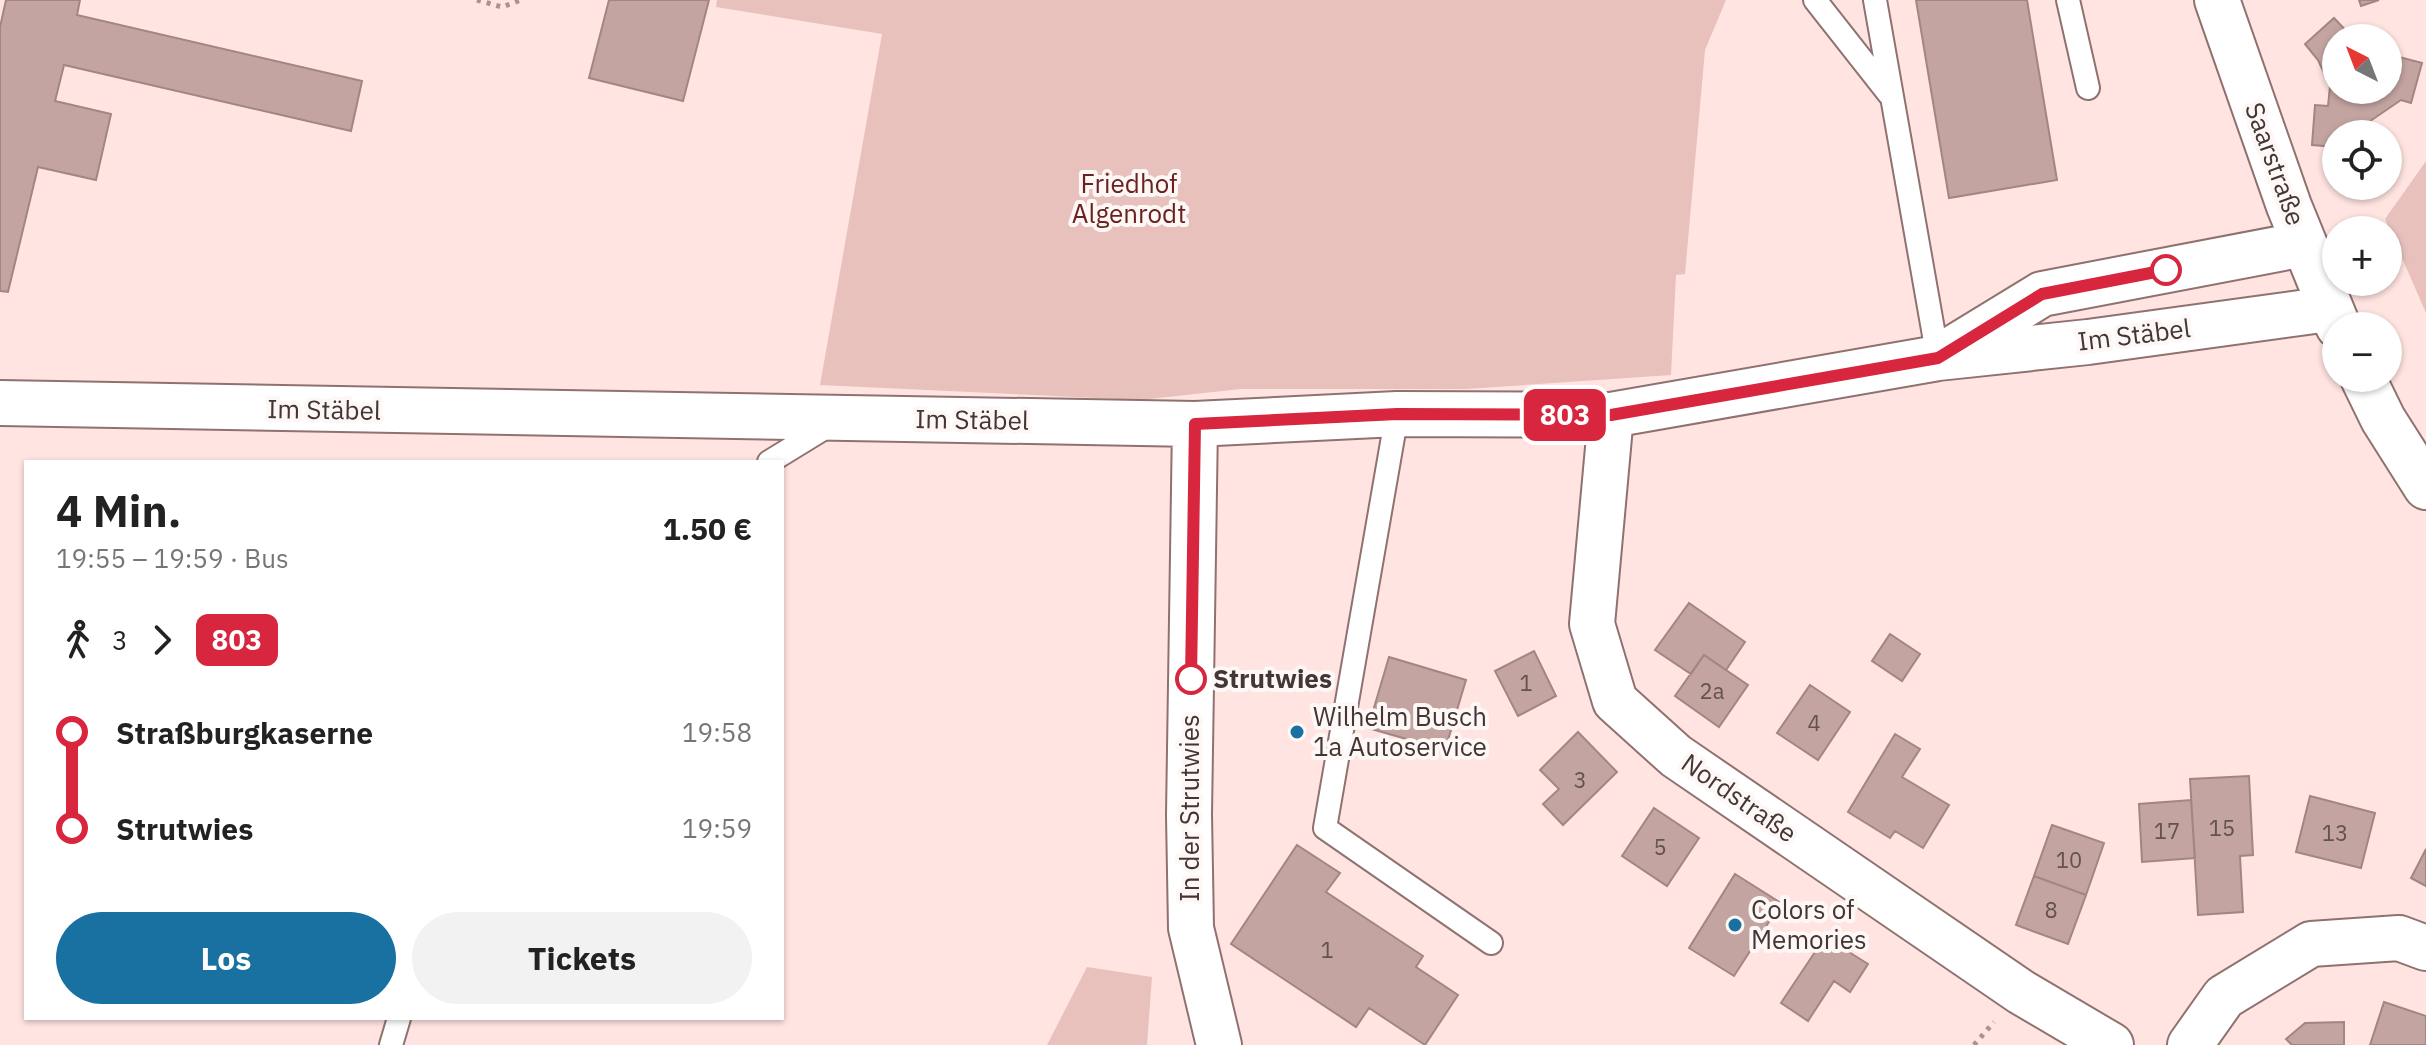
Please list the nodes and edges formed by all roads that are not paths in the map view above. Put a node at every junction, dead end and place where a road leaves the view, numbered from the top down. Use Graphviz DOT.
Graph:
graph roads {
  1 [pos="1815,0"];
  2 [pos="1875,0"];
  3 [pos="2068,0"];
  4 [pos="2217,0"];
  5 [pos="2088,88"];
  6 [pos="1893,98"];
  7 [pos="2304,244"];
  8 [pos="2332,312"];
  9 [pos="2322,319"];
  10 [pos="1938,358"];
  11 [pos="2370,392"];
  12 [pos="0,403"];
  13 [pos="1397,414"];
  14 [pos="1611,415"];
  15 [pos="843,418"];
  16 [pos="1195,424"];
  17 [pos="772,460"];
  18 [pos="2426,487"];
  19 [pos="1491,943"];
  20 [pos="2426,948"];
  21 [pos="398,1020"];
  22 [pos="391,1045"];
  23 [pos="1219,1045"];
  24 [pos="2111,1045"];
  25 [pos="2190,1045"];
  1 -- 6 [label="lane"];
  2 -- 6 [label="lane"];
  3 -- 5 [label="lane"];
  4 -- 7 [label="street, Saarstraße"];
  6 -- 10 [label="lane"];
  7 -- 8 [label="street, Saarstraße"];
  7 -- 10 [label="street, Im Stäbel"];
  9 -- 10 [label="street, Im Stäbel"];
  10 -- 14 [label="street, Im Stäbel"];
  11 -- 18 [label="street"];
  12 -- 15 [label="street, Im Stäbel"];
  13 -- 14 [label="street, Im Stäbel"];
  13 -- 16 [label="street, Im Stäbel"];
  13 -- 19 [label="lane"];
  14 -- 24 [label="street, Nordstraße"];
  15 -- 16 [label="street, Im Stäbel"];
  15 -- 17 [label="lane"];
  16 -- 23 [label="street, In der Strutwies"];
  20 -- 25 [label="street"];
  21 -- 22 [label="lane"];
}
